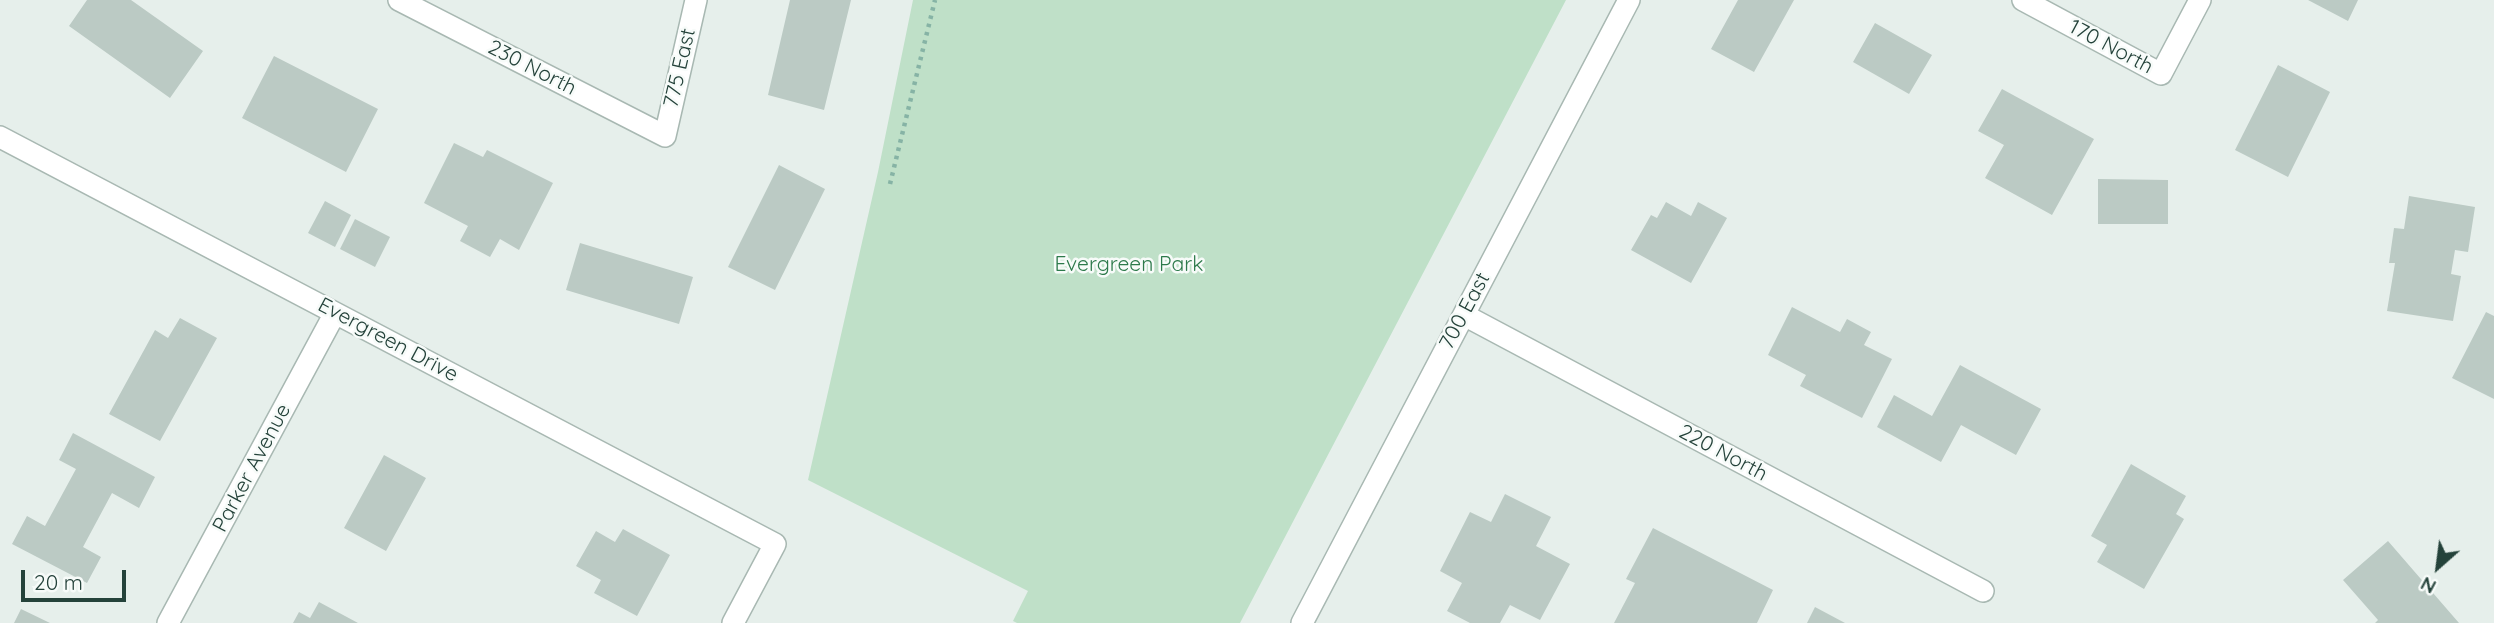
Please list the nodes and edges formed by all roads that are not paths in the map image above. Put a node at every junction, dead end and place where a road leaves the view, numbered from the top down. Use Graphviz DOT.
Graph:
graph roads {
  1 [pos="399,0"];
  2 [pos="696,0"];
  3 [pos="1629,0"];
  4 [pos="2023,0"];
  5 [pos="2200,0"];
  6 [pos="664,136"];
  7 [pos="0,137"];
  8 [pos="335,313"];
  9 [pos="1464,315"];
  10 [pos="1983,591"];
  11 [pos="168,623"];
  12 [pos="733,623"];
  13 [pos="1302,623"];
  1 -- 6 [label="street, 230 North"];
  2 -- 6 [label="street, 775 East"];
  3 -- 9 [label="street, 700 East"];
  4 -- 5 [label="street, 170 North"];
  7 -- 8 [label="street, Evergreen Drive"];
  8 -- 11 [label="street, Parker Avenue"];
  8 -- 12 [label="street, Evergreen Drive"];
  9 -- 10 [label="street, 220 North"];
  9 -- 13 [label="street, 700 East"];
}
